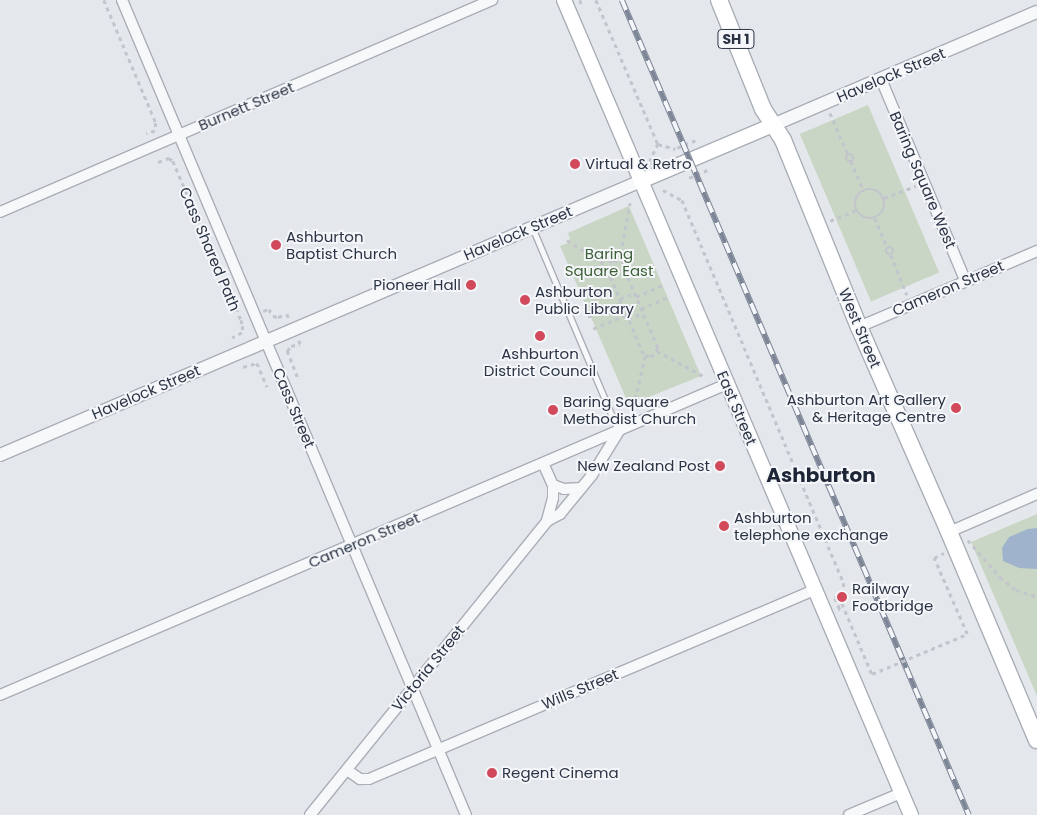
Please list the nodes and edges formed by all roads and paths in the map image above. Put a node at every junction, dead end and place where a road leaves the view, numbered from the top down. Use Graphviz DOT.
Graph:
graph roads {
  1 [pos="104,0"];
  2 [pos="122,0"];
  3 [pos="492,0"];
  4 [pos="564,0"];
  5 [pos="580,0"];
  6 [pos="596,0"];
  7 [pos="719,0"];
  8 [pos="583,8"];
  9 [pos="1037,12"];
  10 [pos="881,79"];
  11 [pos="826,103"];
  12 [pos="773,125"];
  13 [pos="146,134"];
  14 [pos="179,134"];
  15 [pos="696,140"];
  16 [pos="658,144"];
  17 [pos="165,153"];
  18 [pos="848,154"];
  19 [pos="168,158"];
  20 [pos="650,161"];
  21 [pos="851,161"];
  22 [pos="158,162"];
  23 [pos="710,169"];
  24 [pos="689,178"];
  25 [pos="641,181"];
  26 [pos="924,182"];
  27 [pos="663,190"];
  28 [pos="864,191"];
  29 [pos="884,198"];
  30 [pos="630,203"];
  31 [pos="856,210"];
  32 [pos="0,212"];
  33 [pos="875,218"];
  34 [pos="818,226"];
  35 [pos="532,227"];
  36 [pos="567,240"];
  37 [pos="1037,250"];
  38 [pos="619,261"];
  39 [pos="608,266"];
  40 [pos="965,280"];
  41 [pos="666,284"];
  42 [pos="634,293"];
  43 [pos="670,296"];
  44 [pos="636,297"];
  45 [pos="620,299"];
  46 [pos="621,303"];
  47 [pos="911,304"];
  48 [pos="641,309"];
  49 [pos="261,312"];
  50 [pos="643,313"];
  51 [pos="626,315"];
  52 [pos="588,317"];
  53 [pos="628,319"];
  54 [pos="290,321"];
  55 [pos="859,327"];
  56 [pos="593,329"];
  57 [pos="297,337"];
  58 [pos="232,338"];
  59 [pos="266,341"];
  60 [pos="657,351"];
  61 [pos="645,356"];
  62 [pos="243,367"];
  63 [pos="269,370"];
  64 [pos="263,374"];
  65 [pos="297,377"];
  66 [pos="705,378"];
  67 [pos="268,379"];
  68 [pos="727,384"];
  69 [pos="267,386"];
  70 [pos="635,399"];
  71 [pos="619,431"];
  72 [pos="0,455"];
  73 [pos="543,463"];
  74 [pos="553,485"];
  75 [pos="582,488"];
  76 [pos="1037,494"];
  77 [pos="546,521"];
  78 [pos="953,530"];
  79 [pos="352,545"];
  80 [pos="934,558"];
  81 [pos="815,590"];
  82 [pos="838,596"];
  83 [pos="1037,597"];
  84 [pos="836,610"];
  85 [pos="412,687"];
  86 [pos="0,695"];
  87 [pos="1037,740"];
  88 [pos="439,749"];
  89 [pos="347,770"];
  90 [pos="901,793"];
  91 [pos="310,815"];
  92 [pos="466,815"];
  93 [pos="849,815"];
  94 [pos="911,815"];
  1 -- 13 [label="path"];
  2 -- 14 [label="street, Cass Street"];
  3 -- 14 [label="street, Burnett Street"];
  4 -- 25 [label="main road, East Street"];
  5 -- 8 [label="path"];
  6 -- 16 [label="path"];
  7 -- 12 [label="highway, West Street / SH 1"];
  9 -- 10 [label="street, Havelock Street"];
  10 -- 11 [label="street, Havelock Street"];
  10 -- 26 [label="street, Baring Square West"];
  11 -- 12 [label="street, Havelock Street"];
  11 -- 18 [label="path"];
  12 -- 25 [label="main road, Havelock Street"];
  12 -- 34 [label="highway, West Street / SH 1"];
  14 -- 32 [label="street, Burnett Street"];
  14 -- 59 [label="street, Cass Street"];
  15 -- 16 [label="path"];
  16 -- 20 [label="path"];
  17 -- 19 [label="path, Cass Shared Path"];
  18 -- 21 [label="path"];
  18 -- 21 [label="path"];
  19 -- 22 [label="path"];
  19 -- 58 [label="path, Cass Shared Path"];
  21 -- 28 [label="path"];
  23 -- 24 [label="path"];
  25 -- 35 [label="street, Havelock Street"];
  25 -- 68 [label="main road, East Street"];
  26 -- 29 [label="path"];
  26 -- 40 [label="street, Baring Square West"];
  27 -- 82 [label="path"];
  28 -- 29 [label="path"];
  28 -- 31 [label="path"];
  29 -- 33 [label="path"];
  30 -- 38 [label="path"];
  31 -- 33 [label="path"];
  31 -- 34 [label="path"];
  33 -- 47 [label="path"];
  34 -- 55 [label="highway, West Street / SH 1"];
  35 -- 59 [label="street, Havelock Street"];
  35 -- 71 [label="lane"];
  36 -- 39 [label="path"];
  37 -- 40 [label="street, Cameron Street"];
  38 -- 39 [label="path"];
  38 -- 42 [label="path"];
  39 -- 45 [label="path"];
  40 -- 47 [label="street, Cameron Street"];
  41 -- 44 [label="path"];
  42 -- 44 [label="path"];
  42 -- 45 [label="path"];
  43 -- 48 [label="path"];
  44 -- 48 [label="path"];
  45 -- 46 [label="path"];
  46 -- 51 [label="path"];
  46 -- 52 [label="path"];
  47 -- 55 [label="street, Cameron Street"];
  48 -- 50 [label="path"];
  49 -- 54 [label="path, Cass Shared Path"];
  50 -- 53 [label="path"];
  50 -- 60 [label="path"];
  51 -- 53 [label="path"];
  51 -- 56 [label="path"];
  53 -- 61 [label="path"];
  55 -- 78 [label="highway, West Street / SH 1"];
  57 -- 65 [label="path"];
  59 -- 72 [label="street, Havelock Street"];
  59 -- 79 [label="street, Cass Street"];
  60 -- 61 [label="path"];
  60 -- 66 [label="path"];
  61 -- 70 [label="path"];
  62 -- 64 [label="path"];
  63 -- 64 [label="path"];
  64 -- 67 [label="path"];
  64 -- 69 [label="path"];
  68 -- 71 [label="street, Cameron Street"];
  68 -- 81 [label="main road, East Street"];
  71 -- 73 [label="street, Cameron Street"];
  71 -- 75 [label="street, Victoria Street"];
  73 -- 74 [label="street"];
  73 -- 79 [label="street, Cameron Street"];
  74 -- 75 [label="street"];
  74 -- 77 [label="street, Victoria Street"];
  75 -- 77 [label="street, Victoria Street"];
  76 -- 78 [label="street"];
  77 -- 85 [label="street, Victoria Street"];
  78 -- 83 [label="path"];
  78 -- 87 [label="highway, West Street / SH 1"];
  79 -- 85 [label="street, Cass Street"];
  79 -- 86 [label="street, Cameron Street"];
  80 -- 82 [label="path, bridge"];
  81 -- 88 [label="street, Wills Street"];
  81 -- 90 [label="main road, East Street"];
  82 -- 84 [label="path"];
  85 -- 88 [label="street, Cass Street"];
  85 -- 89 [label="street, Victoria Street"];
  88 -- 89 [label="street, Wills Street"];
  88 -- 92 [label="street, Cass Street"];
  89 -- 91 [label="street, Victoria Street"];
  90 -- 93 [label="street"];
  90 -- 94 [label="main road, East Street"];
}
